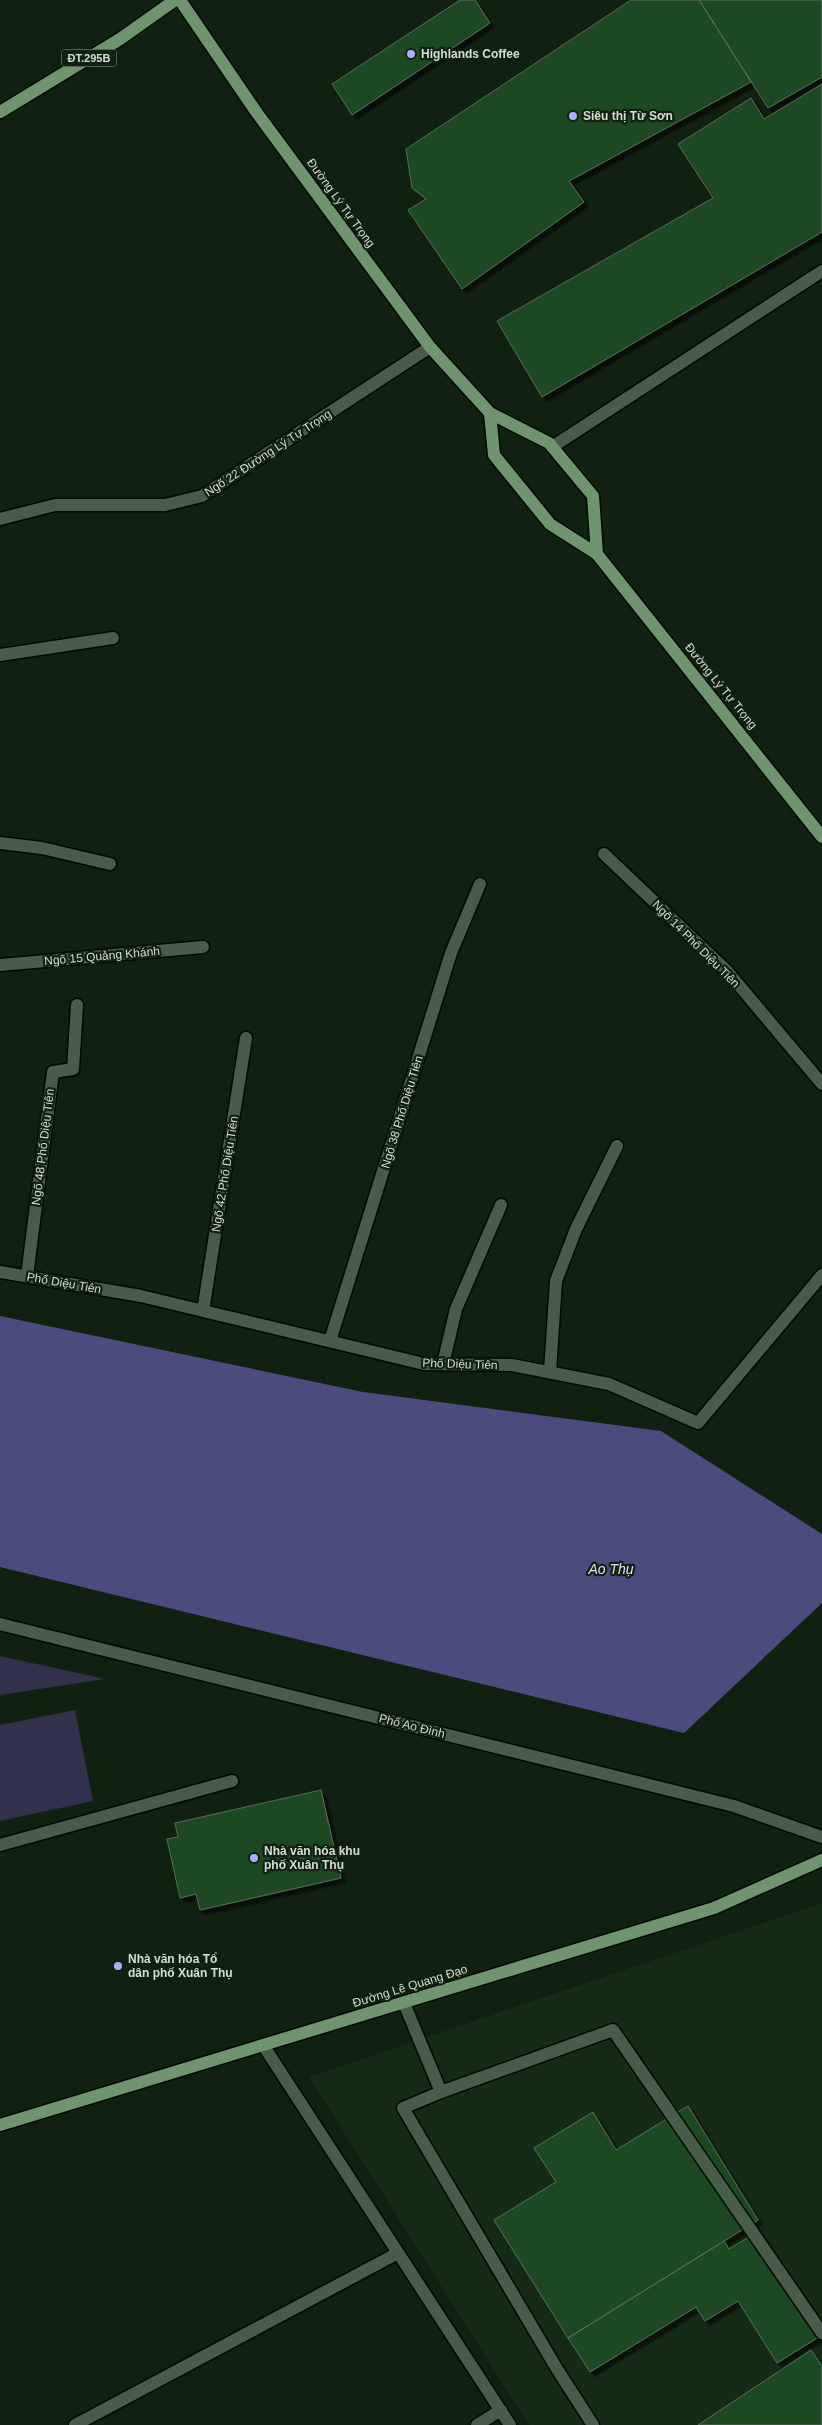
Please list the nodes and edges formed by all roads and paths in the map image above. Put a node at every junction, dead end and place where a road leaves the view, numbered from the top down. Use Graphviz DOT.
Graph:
graph roads {
  1 [pos="175,0"];
  2 [pos="180,0"];
  3 [pos="0,112"];
  4 [pos="822,271"];
  5 [pos="430,347"];
  6 [pos="490,414"];
  7 [pos="552,447"];
  8 [pos="0,518"];
  9 [pos="598,554"];
  10 [pos="113,638"];
  11 [pos="0,654"];
  12 [pos="822,837"];
  13 [pos="0,843"];
  14 [pos="604,854"];
  15 [pos="110,864"];
  16 [pos="480,884"];
  17 [pos="203,947"];
  18 [pos="0,965"];
  19 [pos="77,1004"];
  20 [pos="246,1038"];
  21 [pos="822,1084"];
  22 [pos="617,1146"];
  23 [pos="502,1204"];
  24 [pos="0,1272"];
  25 [pos="822,1275"];
  26 [pos="27,1276"];
  27 [pos="203,1311"];
  28 [pos="330,1341"];
  29 [pos="443,1364"];
  30 [pos="550,1372"];
  31 [pos="0,1624"];
  32 [pos="232,1781"];
  33 [pos="822,1837"];
  34 [pos="0,1845"];
  35 [pos="822,1860"];
  36 [pos="404,2003"];
  37 [pos="263,2045"];
  38 [pos="441,2092"];
  39 [pos="0,2125"];
  40 [pos="398,2253"];
  41 [pos="822,2333"];
  42 [pos="501,2410"];
  43 [pos="75,2425"];
  44 [pos="477,2425"];
  45 [pos="510,2425"];
  46 [pos="593,2425"];
  1 -- 3 [label="main road, ĐT.295B"];
  2 -- 5 [label="main road, Đường Lý Tự Trọng"];
  4 -- 7 [label="street"];
  5 -- 6 [label="main road, Đường Lý Tự Trọng"];
  5 -- 8 [label="street, Ngõ 22 Đường Lý Tự Trọng"];
  6 -- 7 [label="main road, Đường Lý Tự Trọng"];
  6 -- 9 [label="main road, Đường Lý Tự Trọng"];
  7 -- 9 [label="main road, Đường Lý Tự Trọng"];
  9 -- 12 [label="main road, Đường Lý Tự Trọng"];
  10 -- 11 [label="street"];
  13 -- 15 [label="street"];
  14 -- 21 [label="street, Ngõ 14 Phố Diệu Tiên"];
  16 -- 28 [label="street, Ngõ 38 Phố Diệu Tiên"];
  17 -- 18 [label="street, Ngõ 15 Quảng Khánh"];
  19 -- 26 [label="street, Ngõ 48 Phố Diệu Tiên"];
  20 -- 27 [label="street, Ngõ 42 Phố Diệu Tiên"];
  22 -- 30 [label="street"];
  23 -- 29 [label="street"];
  24 -- 26 [label="street, Phố Diệu Tiên"];
  25 -- 30 [label="street, Phố Diệu Tiên"];
  26 -- 27 [label="street, Phố Diệu Tiên"];
  27 -- 28 [label="street, Phố Diệu Tiên"];
  28 -- 29 [label="street, Phố Diệu Tiên"];
  29 -- 30 [label="street, Phố Diệu Tiên"];
  31 -- 33 [label="street, Phố Ao Đình"];
  32 -- 34 [label="street"];
  35 -- 36 [label="main road, Đường Lê Quang Đạo"];
  36 -- 37 [label="main road, Đường Lê Quang Đạo"];
  36 -- 38 [label="street"];
  37 -- 39 [label="main road, Đường Lê Quang Đạo"];
  37 -- 40 [label="street"];
  38 -- 41 [label="street"];
  38 -- 46 [label="street"];
  40 -- 42 [label="street"];
  40 -- 43 [label="street"];
  42 -- 44 [label="street"];
  42 -- 45 [label="street"];
}
